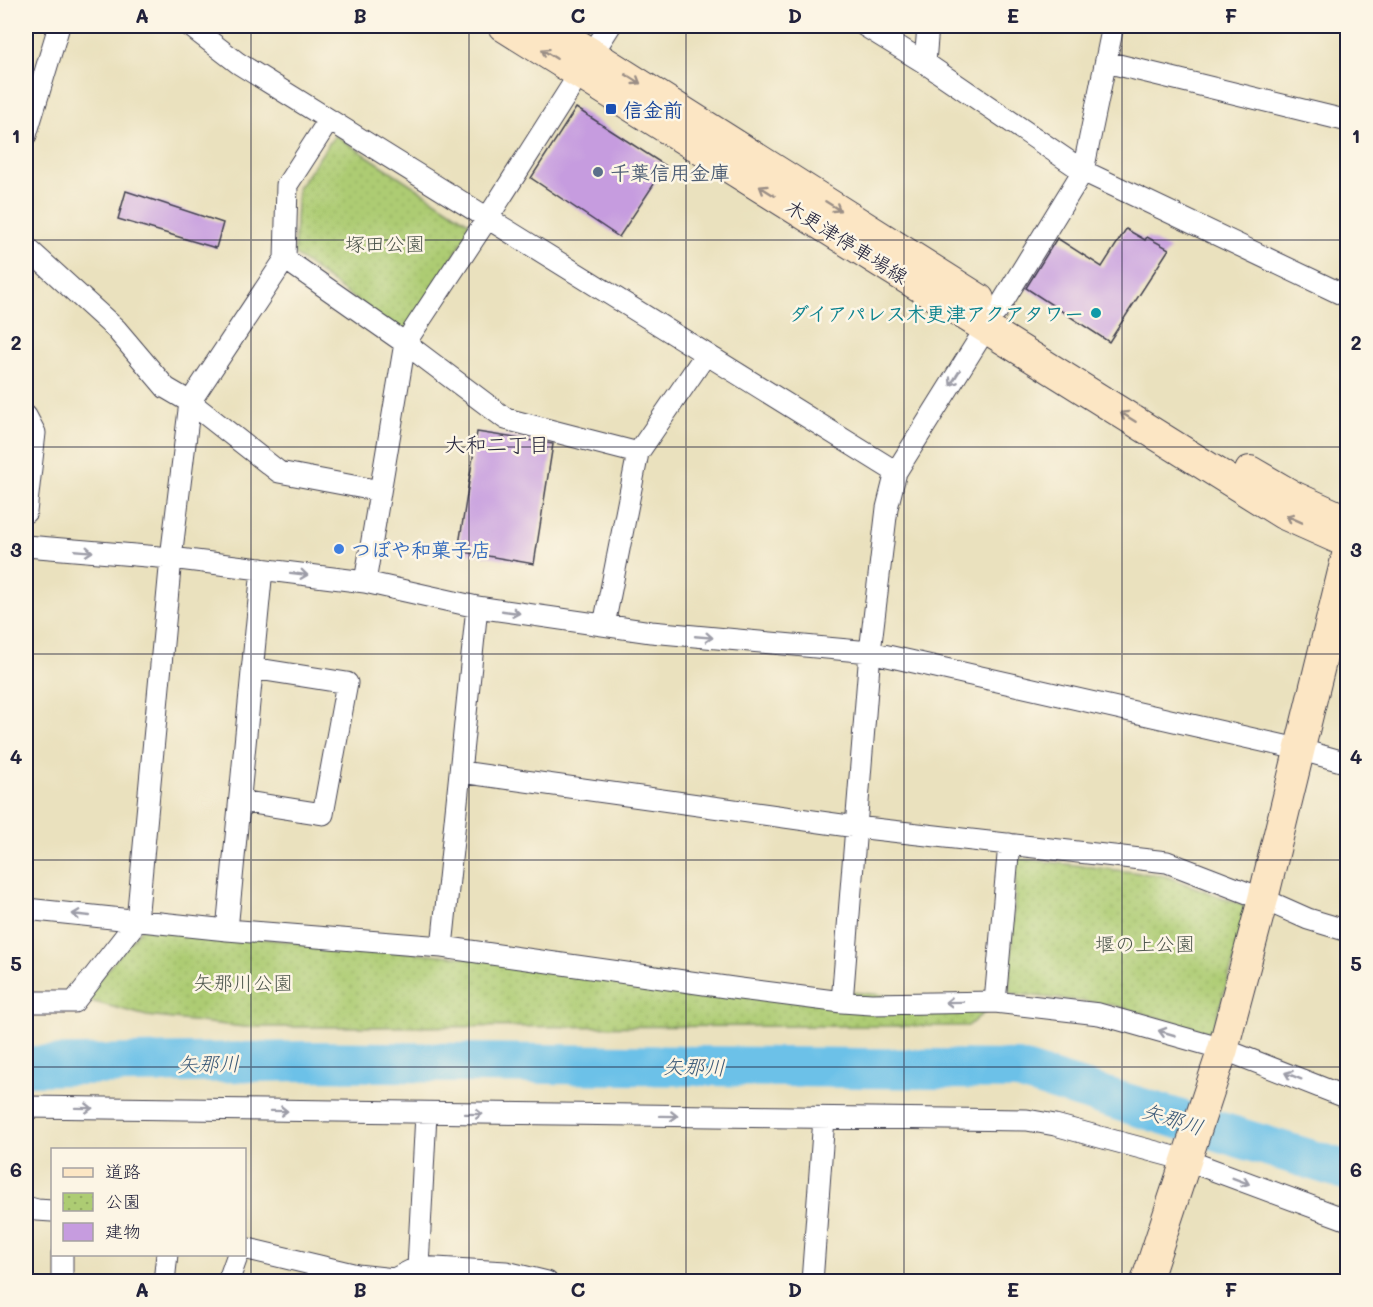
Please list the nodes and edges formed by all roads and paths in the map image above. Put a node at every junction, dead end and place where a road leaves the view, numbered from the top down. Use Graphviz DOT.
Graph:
graph roads {
  1 [pos="59,26"];
  2 [pos="193,26"];
  3 [pos="503,26"];
  4 [pos="548,26"];
  5 [pos="610,26"];
  6 [pos="865,26"];
  7 [pos="928,26"];
  8 [pos="1113,26"];
  9 [pos="1106,62"];
  10 [pos="925,63"];
  11 [pos="587,64"];
  12 [pos="329,120"];
  13 [pos="1347,121"];
  14 [pos="26,135"];
  15 [pos="1083,171"];
  16 [pos="487,219"];
  17 [pos="26,247"];
  18 [pos="285,259"];
  19 [pos="1347,297"];
  20 [pos="992,320"];
  21 [pos="405,344"];
  22 [pos="706,354"];
  23 [pos="190,402"];
  24 [pos="26,416"];
  25 [pos="638,453"];
  26 [pos="896,472"];
  27 [pos="380,491"];
  28 [pos="26,512"];
  29 [pos="1347,520"];
  30 [pos="1347,543"];
  31 [pos="26,546"];
  32 [pos="1347,551"];
  33 [pos="171,558"];
  34 [pos="262,569"];
  35 [pos="365,582"];
  36 [pos="477,607"];
  37 [pos="604,625"];
  38 [pos="870,652"];
  39 [pos="252,668"];
  40 [pos="1298,749"];
  41 [pos="1347,763"];
  42 [pos="461,772"];
  43 [pos="240,801"];
  44 [pos="856,827"];
  45 [pos="1009,844"];
  46 [pos="1263,899"];
  47 [pos="26,909"];
  48 [pos="137,921"];
  49 [pos="227,930"];
  50 [pos="1347,931"];
  51 [pos="442,947"];
  52 [pos="26,1002"];
  53 [pos="842,1002"];
  54 [pos="995,1002"];
  55 [pos="1223,1049"];
  56 [pos="1347,1098"];
  57 [pos="26,1107"];
  58 [pos="426,1114"];
  59 [pos="824,1118"];
  60 [pos="1186,1160"];
  61 [pos="26,1207"];
  62 [pos="51,1211"];
  63 [pos="1347,1220"];
  64 [pos="246,1248"];
  65 [pos="62,1256"];
  66 [pos="167,1256"];
  67 [pos="237,1256"];
  68 [pos="418,1267"];
  69 [pos="62,1281"];
  70 [pos="164,1281"];
  71 [pos="228,1281"];
  72 [pos="546,1281"];
  73 [pos="813,1281"];
  74 [pos="1146,1281"];
  1 -- 14 [label="street"];
  2 -- 12 [label="street"];
  11 -- 3 [label="main road, 木更津停車場線, one-way"];
  4 -- 11 [label="main road, 木更津停車場線"];
  5 -- 11 [label="street"];
  6 -- 10 [label="street"];
  7 -- 10 [label="street"];
  8 -- 9 [label="street"];
  9 -- 13 [label="street"];
  9 -- 15 [label="street"];
  10 -- 15 [label="street"];
  11 -- 16 [label="street"];
  11 -- 20 [label="main road, 木更津停車場線"];
  12 -- 16 [label="street"];
  12 -- 18 [label="street"];
  15 -- 19 [label="street"];
  15 -- 20 [label="street"];
  16 -- 21 [label="street"];
  16 -- 22 [label="street"];
  17 -- 23 [label="street"];
  18 -- 21 [label="street"];
  18 -- 23 [label="street"];
  20 -- 26 [label="street, one-way"];
  20 -- 29 [label="main road, 木更津停車場線"];
  30 -- 20 [label="main road, 木更津停車場線, one-way"];
  21 -- 25 [label="street"];
  21 -- 27 [label="street"];
  22 -- 25 [label="street"];
  22 -- 26 [label="street"];
  23 -- 27 [label="street"];
  23 -- 33 [label="street"];
  24 -- 28 [label="street"];
  25 -- 37 [label="street"];
  26 -- 38 [label="street"];
  27 -- 35 [label="street"];
  31 -- 33 [label="street, one-way"];
  32 -- 40 [label="main road"];
  33 -- 34 [label="street"];
  33 -- 48 [label="street"];
  34 -- 35 [label="street, one-way"];
  34 -- 39 [label="street"];
  35 -- 36 [label="street"];
  36 -- 37 [label="street, one-way"];
  36 -- 42 [label="street"];
  37 -- 38 [label="street, one-way"];
  38 -- 40 [label="street"];
  38 -- 44 [label="street"];
  39 -- 43 [label="street"];
  39 -- 43 [label="street"];
  40 -- 41 [label="street"];
  40 -- 46 [label="main road"];
  42 -- 44 [label="street"];
  42 -- 51 [label="street"];
  43 -- 49 [label="street"];
  44 -- 45 [label="street"];
  44 -- 53 [label="street"];
  45 -- 46 [label="street"];
  45 -- 54 [label="street"];
  46 -- 50 [label="street"];
  46 -- 55 [label="main road"];
  48 -- 47 [label="street, one-way"];
  48 -- 49 [label="street"];
  48 -- 52 [label="street"];
  49 -- 51 [label="street"];
  51 -- 53 [label="street"];
  54 -- 53 [label="street, one-way"];
  55 -- 54 [label="street, one-way"];
  56 -- 55 [label="street, one-way"];
  55 -- 60 [label="main road"];
  57 -- 58 [label="street, one-way"];
  58 -- 59 [label="street, one-way"];
  58 -- 68 [label="street"];
  59 -- 60 [label="street"];
  59 -- 73 [label="street"];
  60 -- 63 [label="street, one-way"];
  60 -- 74 [label="main road"];
  61 -- 62 [label="street"];
  64 -- 68 [label="street"];
  65 -- 69 [label="street"];
  66 -- 70 [label="street"];
  67 -- 71 [label="street"];
  68 -- 72 [label="street"];
}
